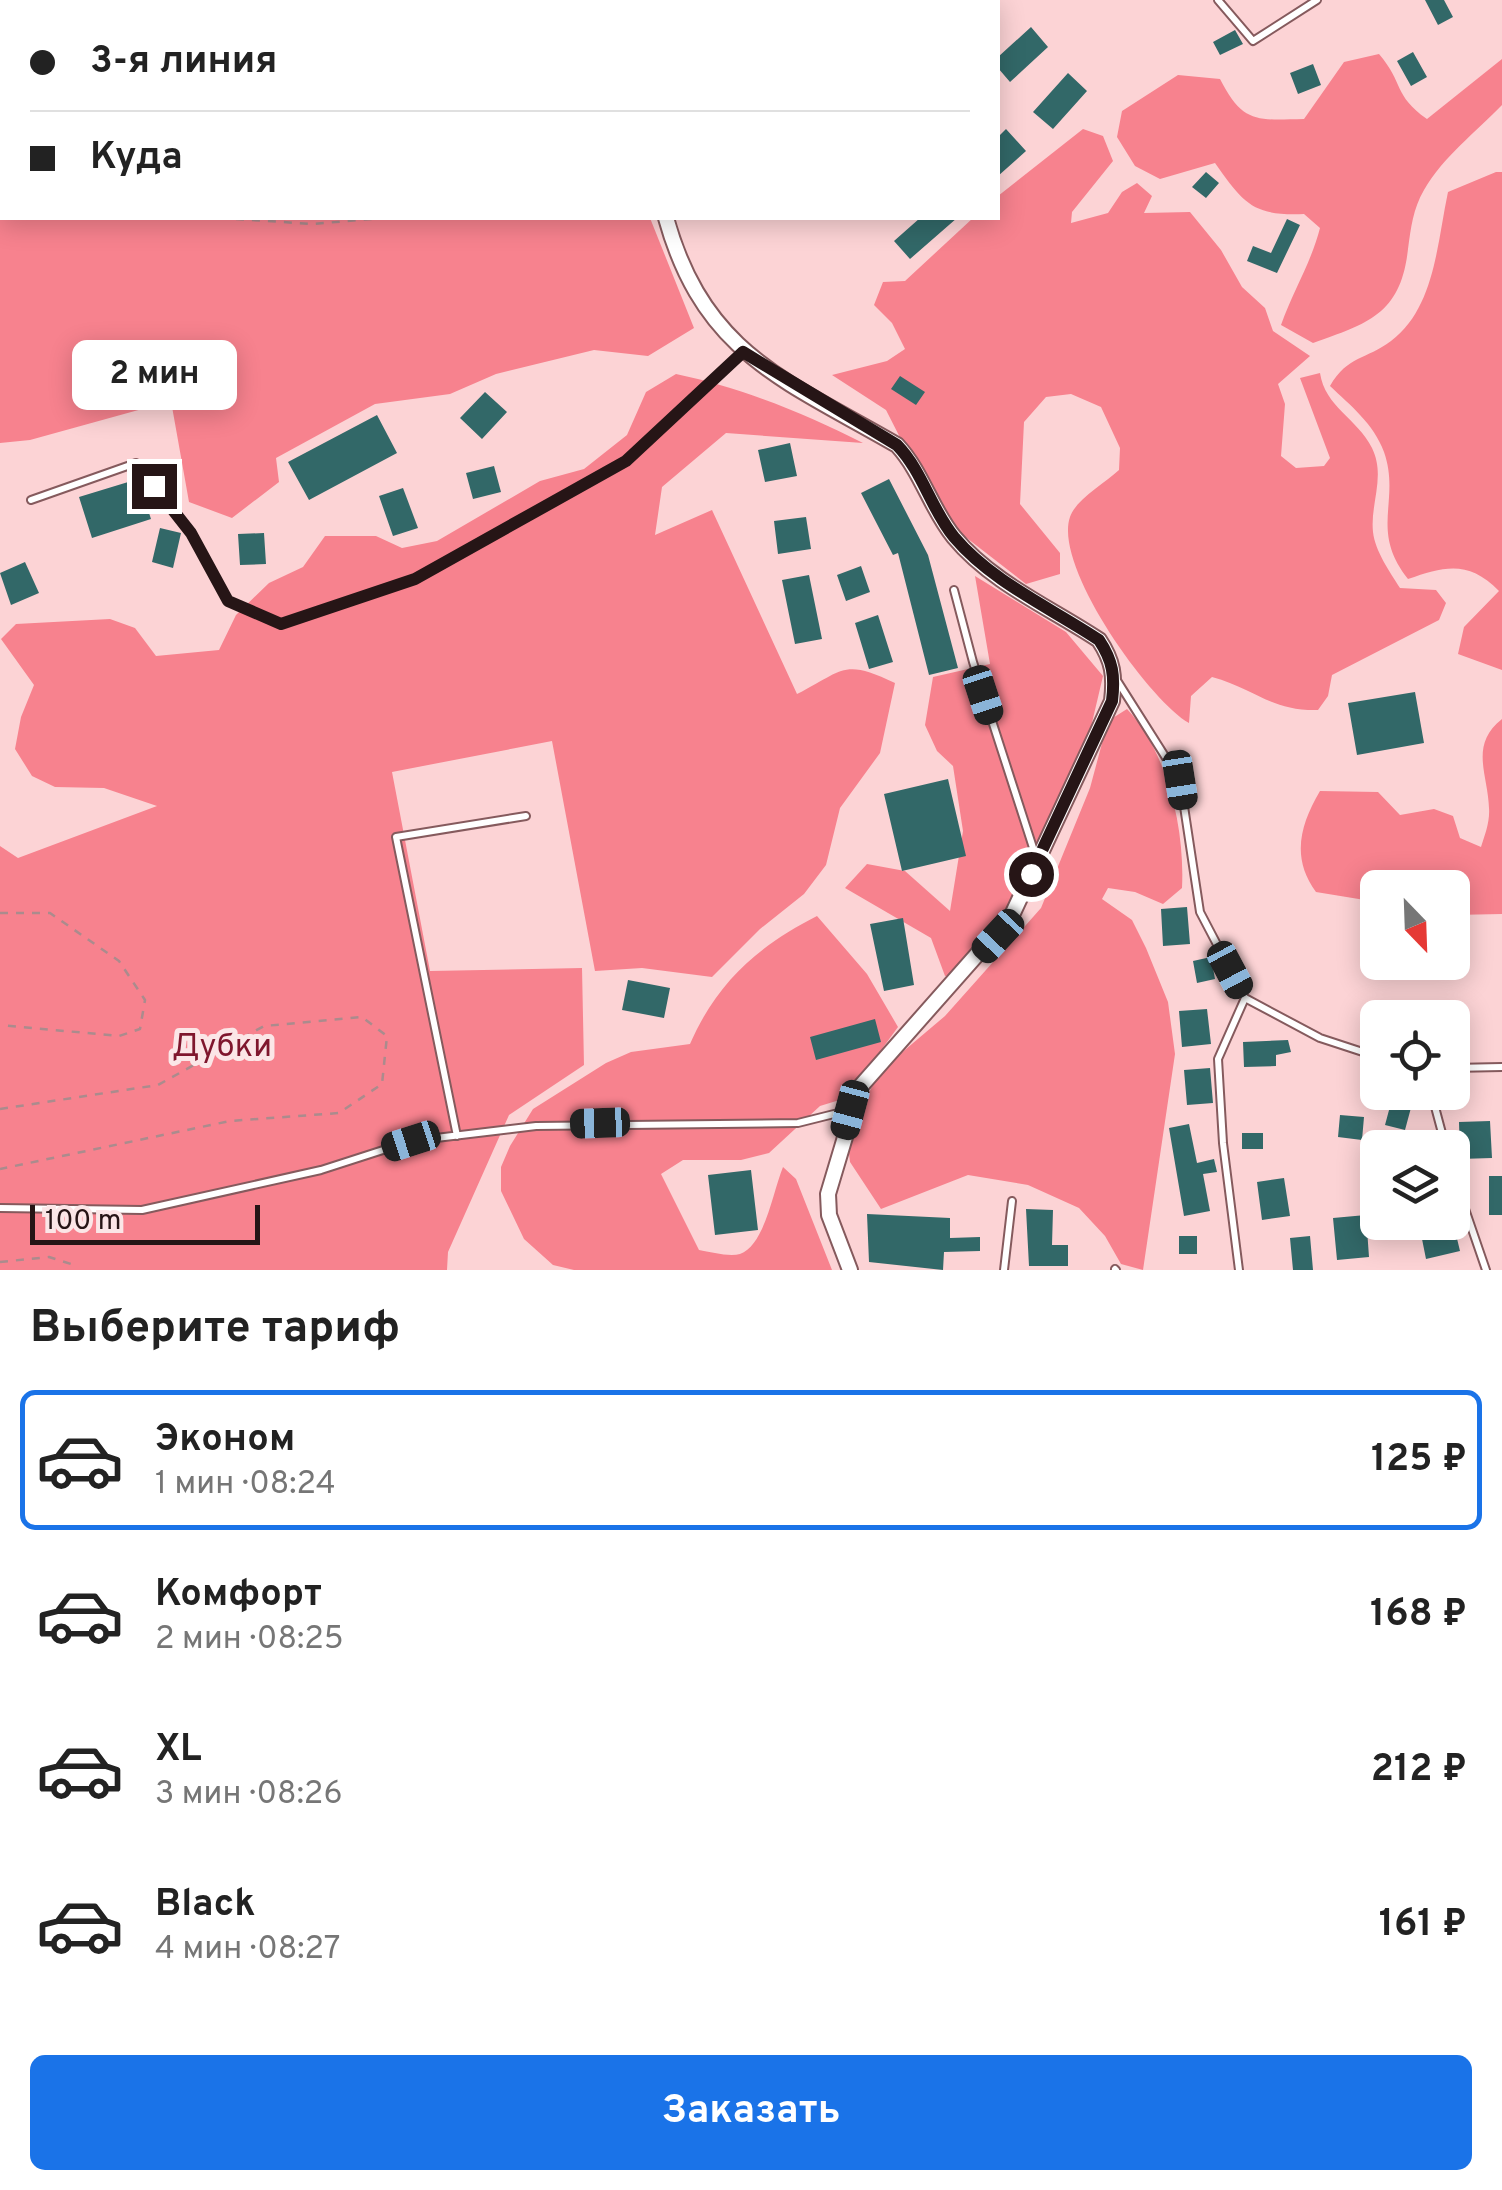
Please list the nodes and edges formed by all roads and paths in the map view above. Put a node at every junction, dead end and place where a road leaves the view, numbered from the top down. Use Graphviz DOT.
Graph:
graph roads {
  1 [pos="1218,0"];
  2 [pos="1317,0"];
  3 [pos="251,220"];
  4 [pos="359,220"];
  5 [pos="667,220"];
  6 [pos="743,352"];
  7 [pos="32,500"];
  8 [pos="954,590"];
  9 [pos="1114,677"];
  10 [pos="526,816"];
  11 [pos="1037,861"];
  12 [pos="0,914"];
  13 [pos="1245,998"];
  14 [pos="0,1025"];
  15 [pos="1360,1051"];
  16 [pos="1502,1067"];
  17 [pos="1470,1068"];
  18 [pos="0,1109"];
  19 [pos="850,1110"];
  20 [pos="456,1136"];
  21 [pos="0,1169"];
  22 [pos="1012,1201"];
  23 [pos="0,1208"];
  24 [pos="1470,1223"];
  25 [pos="0,1262"];
  26 [pos="70,1270"];
  27 [pos="850,1270"];
  28 [pos="1004,1270"];
  29 [pos="1240,1270"];
  30 [pos="1486,1270"];
  1 -- 2 [label="lane"];
  3 -- 4 [label="path"];
  5 -- 6 [label="street"];
  6 -- 7 [label="lane"];
  6 -- 9 [label="street"];
  8 -- 11 [label="lane"];
  9 -- 11 [label="street"];
  9 -- 13 [label="lane"];
  10 -- 20 [label="lane"];
  11 -- 19 [label="street"];
  12 -- 14 [label="path"];
  13 -- 15 [label="lane"];
  13 -- 29 [label="lane"];
  16 -- 17 [label="lane"];
  18 -- 21 [label="path"];
  19 -- 20 [label="lane"];
  19 -- 27 [label="street"];
  20 -- 23 [label="lane"];
  22 -- 28 [label="lane"];
  24 -- 30 [label="lane"];
  25 -- 26 [label="path"];
}
